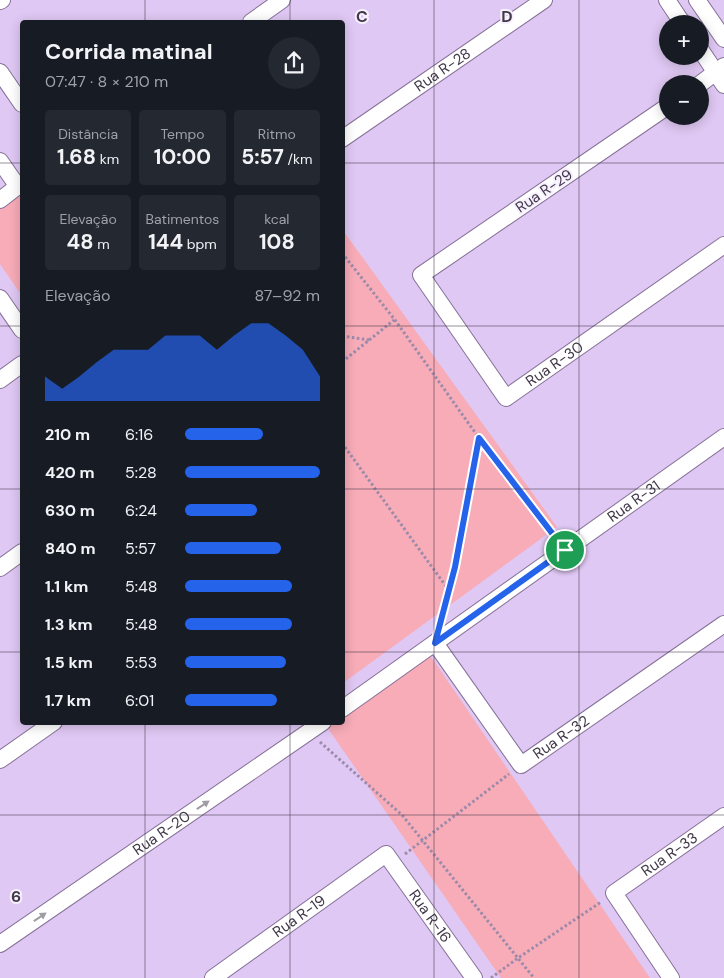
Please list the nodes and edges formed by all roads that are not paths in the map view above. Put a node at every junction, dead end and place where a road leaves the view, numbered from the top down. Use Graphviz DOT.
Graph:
graph roads {
  1 [pos="282,0"];
  2 [pos="544,0"];
  3 [pos="667,0"];
  4 [pos="696,0"];
  5 [pos="677,15"];
  6 [pos="254,20"];
  7 [pos="724,39"];
  8 [pos="709,60"];
  9 [pos="0,72"];
  10 [pos="721,75"];
  11 [pos="709,80"];
  12 [pos="20,101"];
  13 [pos="659,112"];
  14 [pos="345,137"];
  15 [pos="0,161"];
  16 [pos="20,185"];
  17 [pos="0,200"];
  18 [pos="724,245"];
  19 [pos="421,275"];
  20 [pos="0,298"];
  21 [pos="20,327"];
  22 [pos="20,365"];
  23 [pos="0,380"];
  24 [pos="724,438"];
  25 [pos="20,553"];
  26 [pos="0,568"];
  27 [pos="724,624"];
  28 [pos="435,643"];
  29 [pos="345,707"];
  30 [pos="50,725"];
  31 [pos="306,727"];
  32 [pos="0,760"];
  33 [pos="724,816"];
  34 [pos="389,859"];
  35 [pos="0,944"];
  36 [pos="213,978"];
  37 [pos="474,978"];
  38 [pos="671,978"];
  1 -- 6 [label="street"];
  2 -- 14 [label="street, Rua R-28"];
  3 -- 5 [label="street"];
  4 -- 7 [label="street"];
  8 -- 10 [label="street"];
  9 -- 12 [label="street"];
  10 -- 11 [label="street"];
  13 -- 19 [label="street, Rua R-29"];
  15 -- 16 [label="street"];
  16 -- 17 [label="street"];
  18 -- 19 [label="street, Rua R-30"];
  20 -- 21 [label="street"];
  22 -- 23 [label="street"];
  24 -- 28 [label="street, Rua R-31"];
  25 -- 26 [label="street"];
  27 -- 28 [label="street, Rua R-32"];
  28 -- 29 [label="street, Rua R-31"];
  30 -- 32 [label="street"];
  35 -- 31 [label="street, Rua R-20, one-way"];
  33 -- 38 [label="street, Rua R-33"];
  34 -- 36 [label="street, Rua R-19"];
  34 -- 37 [label="street, Rua R-16"];
}
